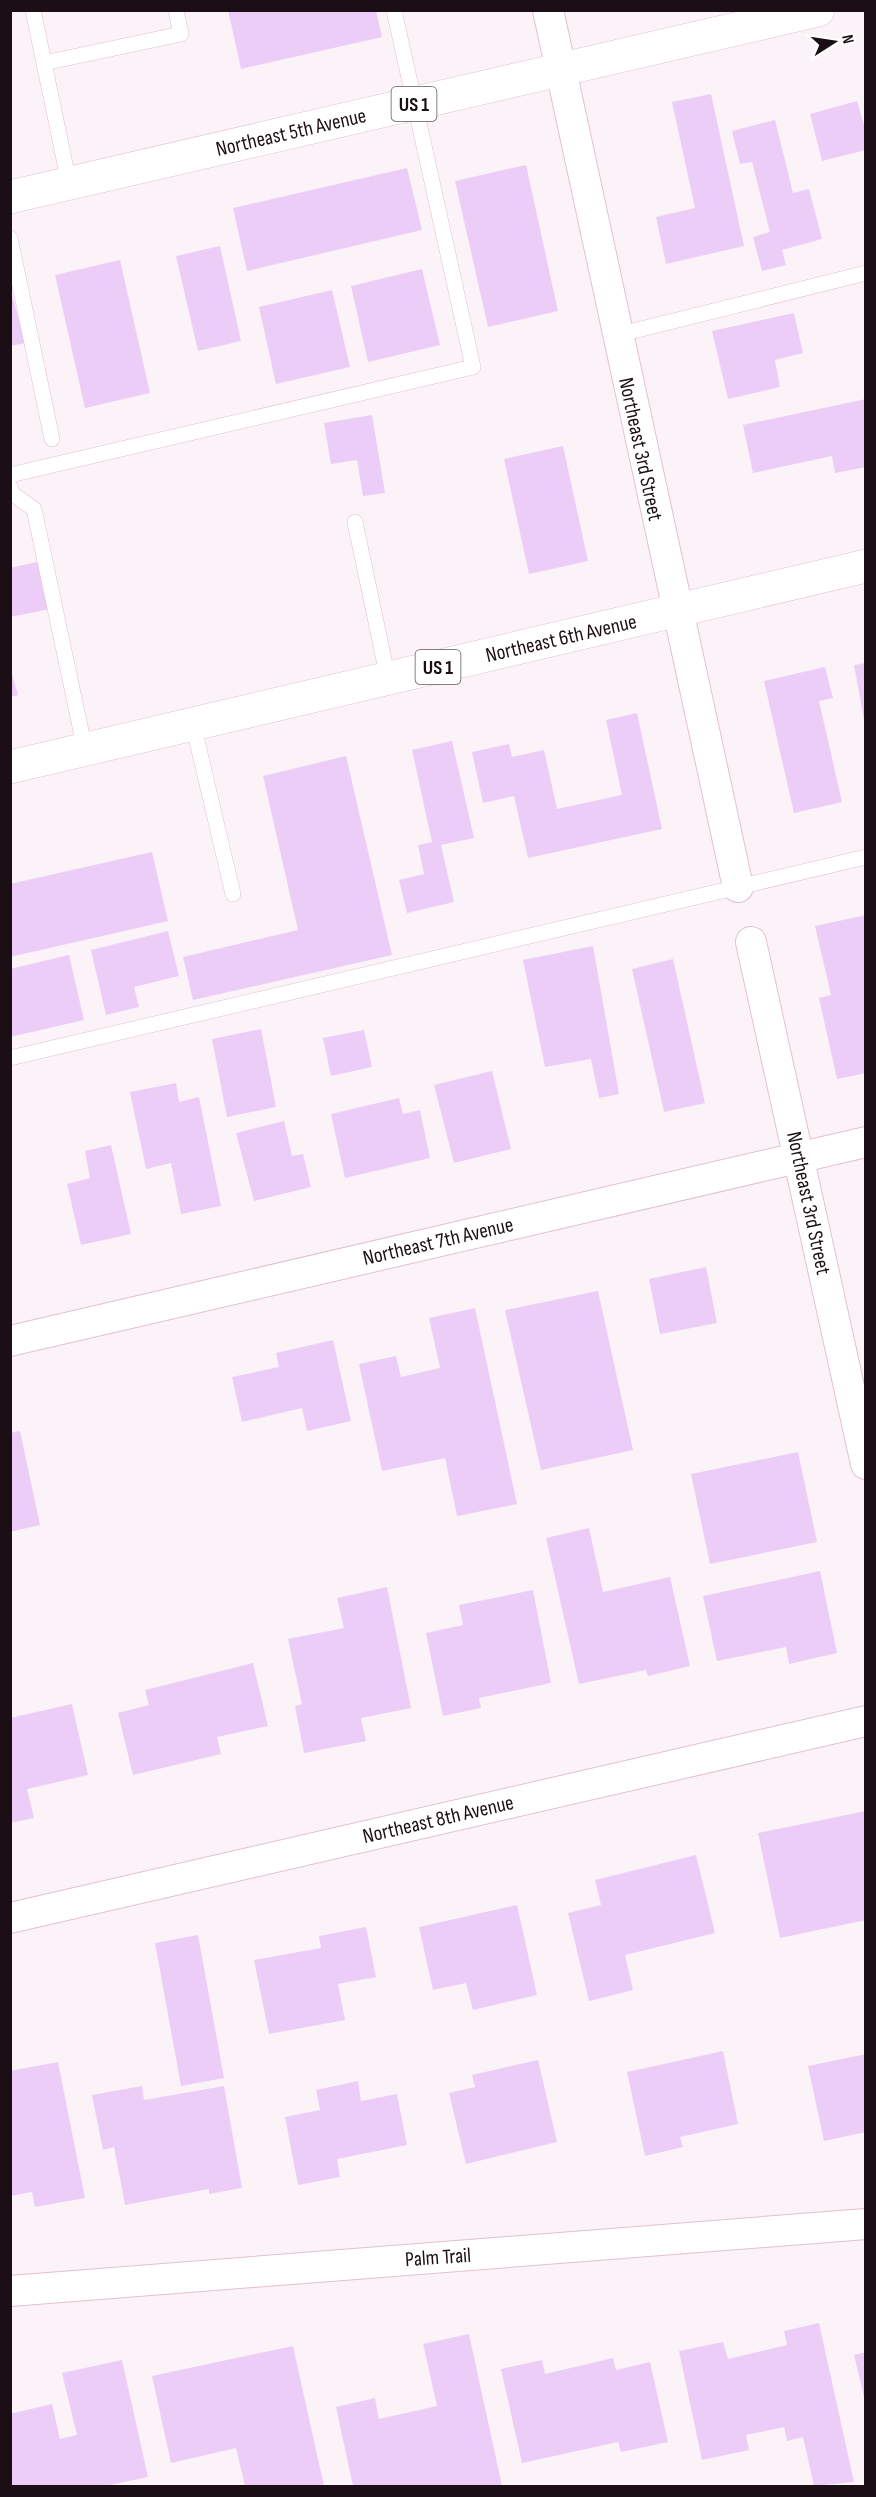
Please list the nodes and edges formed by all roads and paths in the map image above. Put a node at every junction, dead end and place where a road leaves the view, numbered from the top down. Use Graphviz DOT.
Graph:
graph roads {
  1 [pos="33,10"];
  2 [pos="176,10"];
  3 [pos="394,10"];
  4 [pos="548,10"];
  5 [pos="818,10"];
  6 [pos="44,63"];
  7 [pos="560,70"];
  8 [pos="415,104"];
  9 [pos="69,183"];
  10 [pos="10,197"];
  11 [pos="10,238"];
  12 [pos="866,273"];
  13 [pos="617,335"];
  14 [pos="52,439"];
  15 [pos="10,475"];
  16 [pos="10,488"];
  17 [pos="355,522"];
  18 [pos="866,566"];
  19 [pos="676,611"];
  20 [pos="388,679"];
  21 [pos="193,724"];
  22 [pos="85,750"];
  23 [pos="10,767"];
  24 [pos="866,857"];
  25 [pos="738,886"];
  26 [pos="233,894"];
  27 [pos="751,942"];
  28 [pos="10,1059"];
  29 [pos="866,1142"];
  30 [pos="800,1157"];
  31 [pos="10,1341"];
  32 [pos="862,1427"];
  33 [pos="866,1464"];
  34 [pos="866,1721"];
  35 [pos="10,1918"];
  36 [pos="866,2224"];
  37 [pos="10,2291"];
  1 -- 6 [label="lane"];
  2 -- 6 [label="lane"];
  3 -- 8 [label="lane"];
  4 -- 7 [label="street, Northeast 3rd Street"];
  5 -- 7 [label="main road, Northeast 5th Avenue / US 1"];
  6 -- 9 [label="lane"];
  7 -- 8 [label="main road, Northeast 5th Avenue / US 1"];
  7 -- 13 [label="street, Northeast 3rd Street"];
  8 -- 9 [label="main road, Northeast 5th Avenue / US 1"];
  8 -- 15 [label="lane"];
  9 -- 10 [label="main road, Northeast 5th Avenue / US 1"];
  11 -- 14 [label="lane"];
  12 -- 13 [label="lane"];
  13 -- 19 [label="street, Northeast 3rd Street"];
  16 -- 22 [label="lane"];
  17 -- 20 [label="lane"];
  18 -- 19 [label="main road, Northeast 6th Avenue / US 1"];
  19 -- 20 [label="main road, Northeast 6th Avenue / US 1"];
  19 -- 25 [label="street, Northeast 3rd Street"];
  20 -- 21 [label="main road, Northeast 6th Avenue / US 1"];
  21 -- 22 [label="main road, Northeast 6th Avenue / US 1"];
  21 -- 26 [label="lane"];
  22 -- 23 [label="main road, Northeast 6th Avenue / US 1"];
  24 -- 25 [label="lane"];
  25 -- 28 [label="lane"];
  27 -- 30 [label="street, Northeast 3rd Street"];
  29 -- 30 [label="street, Northeast 7th Avenue"];
  30 -- 31 [label="street, Northeast 7th Avenue"];
  30 -- 32 [label="street, Northeast 3rd Street"];
  32 -- 33 [label="street, Northeast 3rd Street"];
  34 -- 35 [label="street, Northeast 8th Avenue"];
  36 -- 37 [label="street, Palm Trail"];
}
